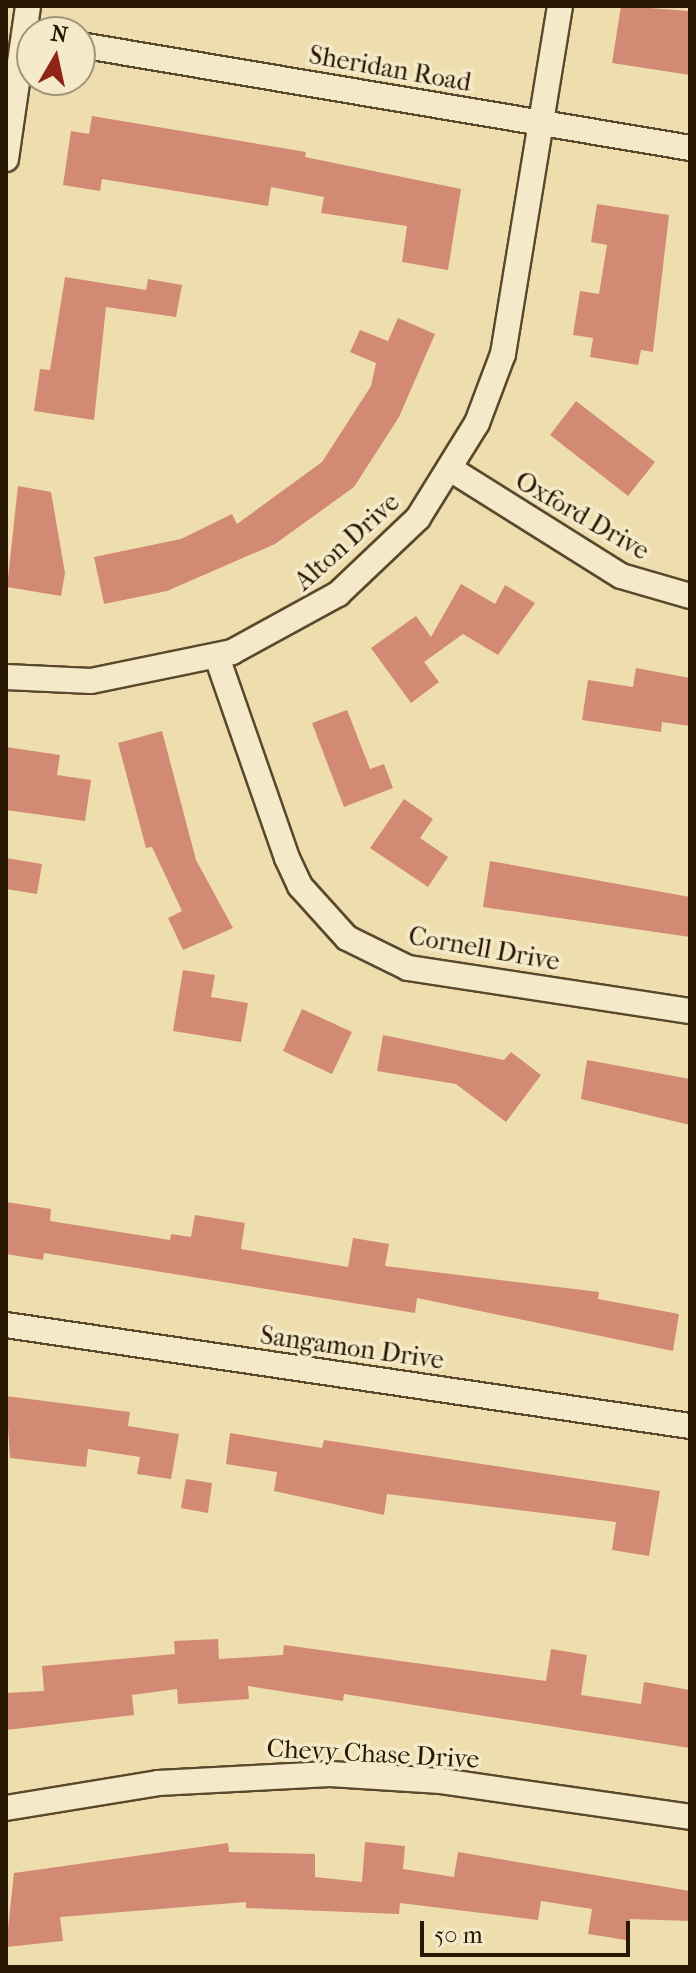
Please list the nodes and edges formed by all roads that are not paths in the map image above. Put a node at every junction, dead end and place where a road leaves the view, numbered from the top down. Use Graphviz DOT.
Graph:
graph roads {
  1 [pos="560,6"];
  2 [pos="96,48"];
  3 [pos="16,76"];
  4 [pos="543,123"];
  5 [pos="690,148"];
  6 [pos="6,159"];
  7 [pos="452,470"];
  8 [pos="690,596"];
  9 [pos="217,657"];
  10 [pos="6,677"];
  11 [pos="690,1011"];
  12 [pos="6,1325"];
  13 [pos="690,1426"];
  14 [pos="6,1808"];
  15 [pos="690,1817"];
  1 -- 4 [label="street, Alton Drive"];
  2 -- 4 [label="street, Sheridan Road"];
  3 -- 6 [label="street"];
  4 -- 5 [label="street, Sheridan Road"];
  4 -- 7 [label="street, Alton Drive"];
  7 -- 8 [label="street, Oxford Drive"];
  7 -- 9 [label="street, Alton Drive"];
  9 -- 10 [label="street, Alton Drive"];
  9 -- 11 [label="street, Cornell Drive"];
  12 -- 13 [label="street, Sangamon Drive"];
  14 -- 15 [label="street, Chevy Chase Drive"];
}
